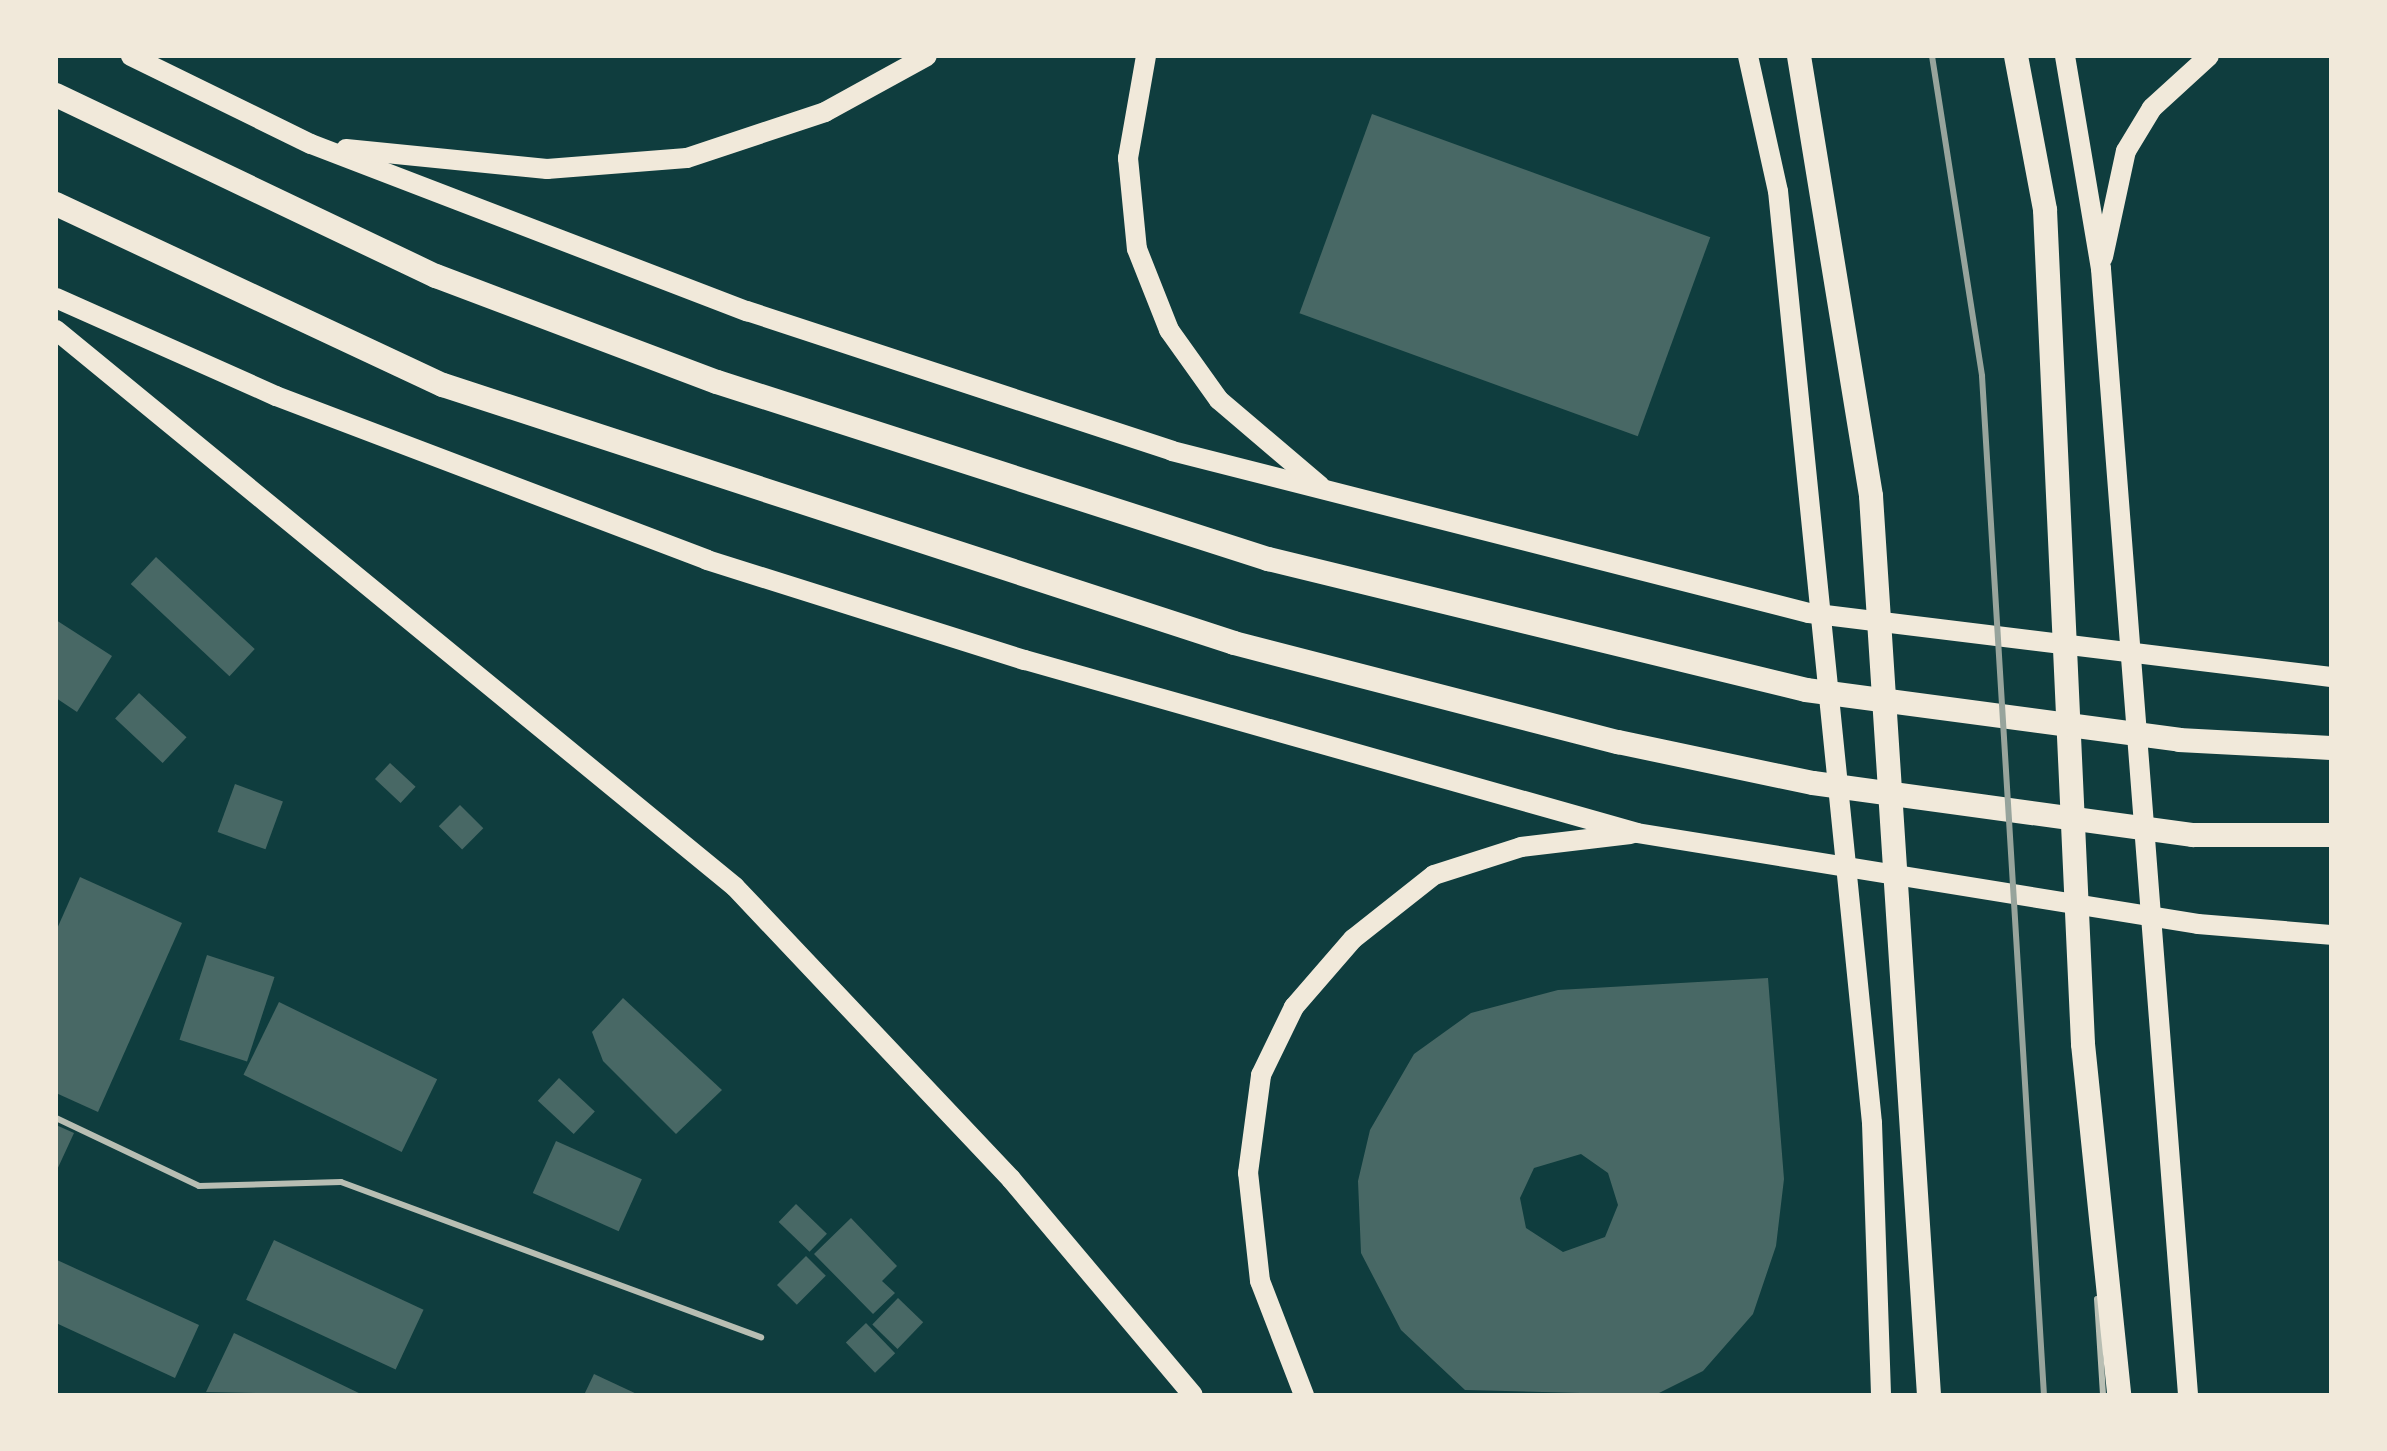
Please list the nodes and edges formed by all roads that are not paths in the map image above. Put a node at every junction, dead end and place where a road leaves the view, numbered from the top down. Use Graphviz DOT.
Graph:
graph roads {
  1 [pos="131,56"];
  2 [pos="927,56"];
  3 [pos="1146,56"];
  4 [pos="1748,56"];
  5 [pos="1799,56"];
  6 [pos="2016,56"];
  7 [pos="2065,56"];
  8 [pos="2209,56"];
  9 [pos="56,95"];
  10 [pos="311,144"];
  11 [pos="56,204"];
  12 [pos="2101,269"];
  13 [pos="56,298"];
  14 [pos="56,330"];
  15 [pos="1326,491"];
  16 [pos="2331,677"];
  17 [pos="2331,748"];
  18 [pos="1637,833"];
  19 [pos="2331,835"];
  20 [pos="2331,935"];
  21 [pos="2083,1044"];
  22 [pos="56,1118"];
  23 [pos="1927,1287"];
  24 [pos="761,1337"];
  25 [pos="1193,1395"];
  26 [pos="1304,1395"];
  27 [pos="1881,1395"];
  28 [pos="1929,1395"];
  29 [pos="1936,1395"];
  30 [pos="2103,1395"];
  31 [pos="2119,1395"];
  32 [pos="2188,1395"];
  1 -- 10 [label="main road"];
  2 -- 10 [label="main road"];
  3 -- 15 [label="main road"];
  4 -- 27 [label="main road"];
  5 -- 23 [label="highway"];
  6 -- 21 [label="highway"];
  7 -- 12 [label="main road"];
  8 -- 12 [label="main road"];
  9 -- 17 [label="highway"];
  10 -- 15 [label="main road"];
  11 -- 19 [label="highway"];
  12 -- 32 [label="main road"];
  13 -- 18 [label="main road"];
  14 -- 25 [label="main road"];
  15 -- 16 [label="main road"];
  18 -- 20 [label="main road"];
  18 -- 26 [label="main road"];
  21 -- 30 [label="lane"];
  21 -- 31 [label="highway"];
  22 -- 24 [label="lane"];
  23 -- 28 [label="highway"];
  23 -- 29 [label="lane"];
}
